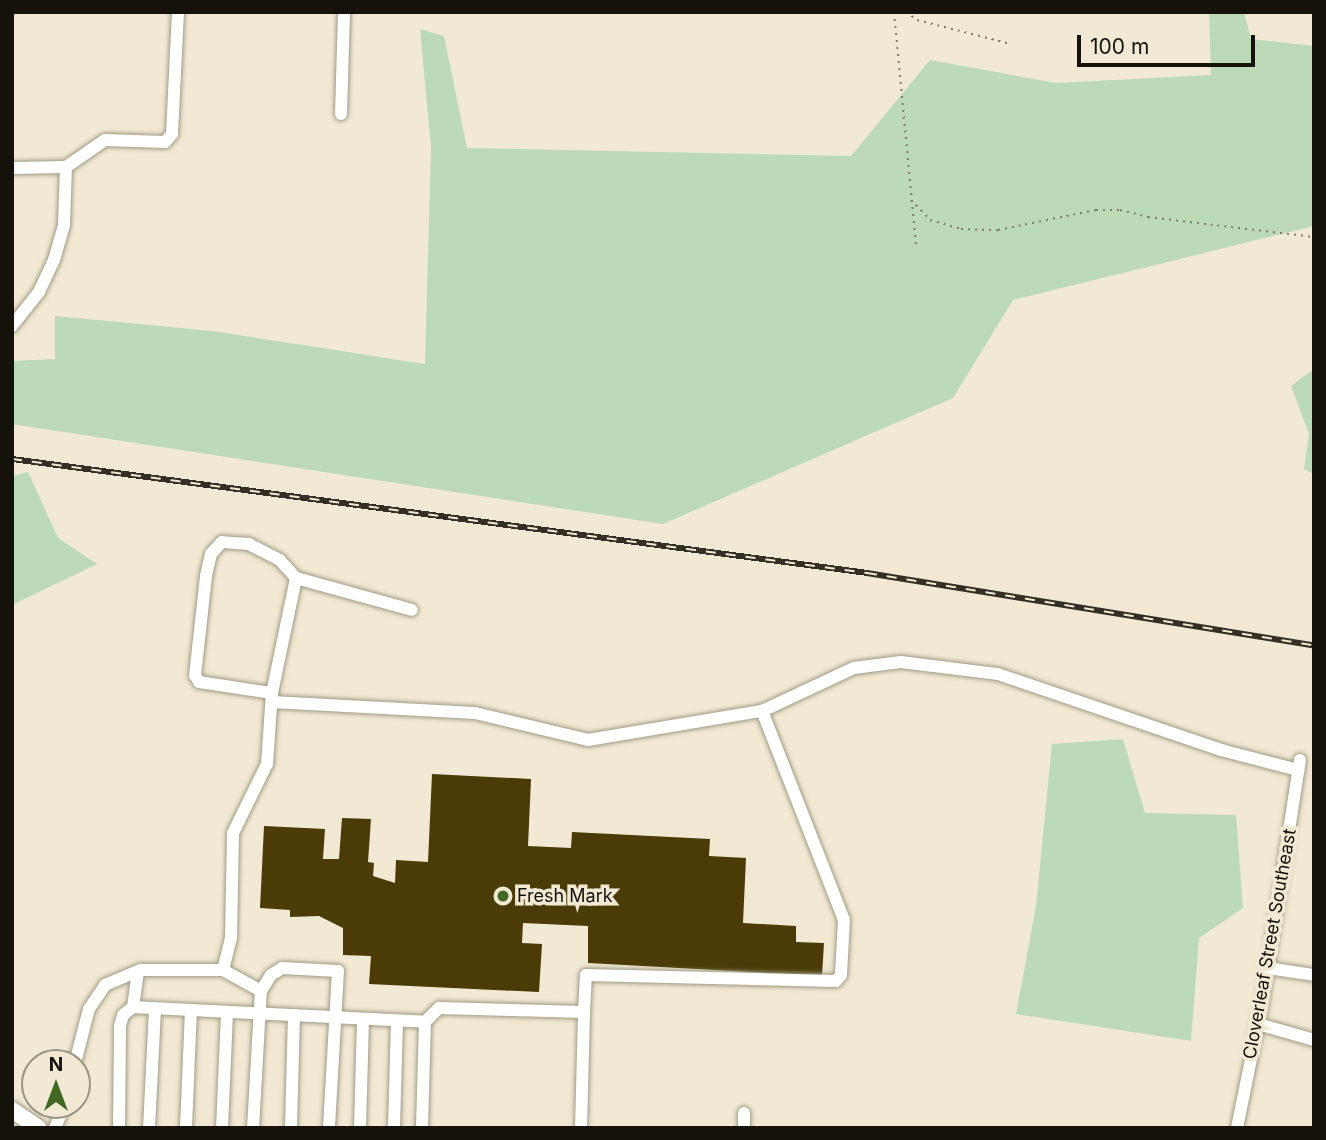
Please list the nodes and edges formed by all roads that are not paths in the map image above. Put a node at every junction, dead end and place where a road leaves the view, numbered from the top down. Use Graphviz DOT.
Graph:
graph roads {
  1 [pos="178,12"];
  2 [pos="344,12"];
  3 [pos="341,114"];
  4 [pos="66,167"];
  5 [pos="12,168"];
  6 [pos="12,326"];
  7 [pos="296,578"];
  8 [pos="412,610"];
  9 [pos="272,698"];
  10 [pos="762,711"];
  11 [pos="1268,968"];
  12 [pos="223,970"];
  13 [pos="138,971"];
  14 [pos="1314,975"];
  15 [pos="261,991"];
  16 [pos="133,1007"];
  17 [pos="155,1008"];
  18 [pos="191,1010"];
  19 [pos="227,1012"];
  20 [pos="584,1012"];
  21 [pos="260,1014"];
  22 [pos="295,1015"];
  23 [pos="334,1017"];
  24 [pos="363,1019"];
  25 [pos="397,1021"];
  26 [pos="425,1022"];
  27 [pos="1258,1024"];
  28 [pos="1314,1040"];
  29 [pos="79,1049"];
  30 [pos="12,1110"];
  31 [pos="744,1113"];
  32 [pos="39,1128"];
  33 [pos="119,1128"];
  34 [pos="149,1128"];
  35 [pos="186,1128"];
  36 [pos="222,1128"];
  37 [pos="253,1128"];
  38 [pos="260,1128"];
  39 [pos="291,1128"];
  40 [pos="329,1128"];
  41 [pos="360,1128"];
  42 [pos="394,1128"];
  43 [pos="422,1128"];
  44 [pos="581,1128"];
  45 [pos="744,1128"];
  46 [pos="1237,1128"];
  1 -- 4 [label="street"];
  2 -- 3 [label="street"];
  4 -- 5 [label="street"];
  4 -- 6 [label="street"];
  7 -- 8 [label="street"];
  7 -- 9 [label="street"];
  7 -- 9 [label="street"];
  9 -- 10 [label="street"];
  9 -- 12 [label="street"];
  10 -- 11 [label="street, Cloverleaf Street Southeast"];
  10 -- 20 [label="street"];
  11 -- 14 [label="street"];
  11 -- 27 [label="street, Cloverleaf Street Southeast"];
  12 -- 13 [label="street"];
  12 -- 15 [label="street"];
  13 -- 16 [label="street"];
  13 -- 29 [label="street"];
  15 -- 21 [label="street"];
  15 -- 23 [label="street"];
  16 -- 17 [label="street"];
  16 -- 33 [label="street"];
  17 -- 18 [label="street"];
  17 -- 34 [label="street"];
  18 -- 19 [label="street"];
  18 -- 35 [label="street"];
  19 -- 21 [label="street"];
  19 -- 36 [label="street"];
  20 -- 26 [label="street"];
  20 -- 44 [label="street"];
  21 -- 22 [label="street"];
  21 -- 37 [label="street"];
  22 -- 23 [label="street"];
  22 -- 39 [label="street"];
  23 -- 24 [label="street"];
  23 -- 40 [label="street"];
  24 -- 25 [label="street"];
  24 -- 41 [label="street"];
  25 -- 26 [label="street"];
  25 -- 42 [label="street"];
  26 -- 43 [label="street"];
  27 -- 28 [label="street"];
  27 -- 46 [label="street, Cloverleaf Street Southeast"];
  30 -- 32 [label="main road"];
  31 -- 45 [label="street"];
  37 -- 38 [label="street"];
}
